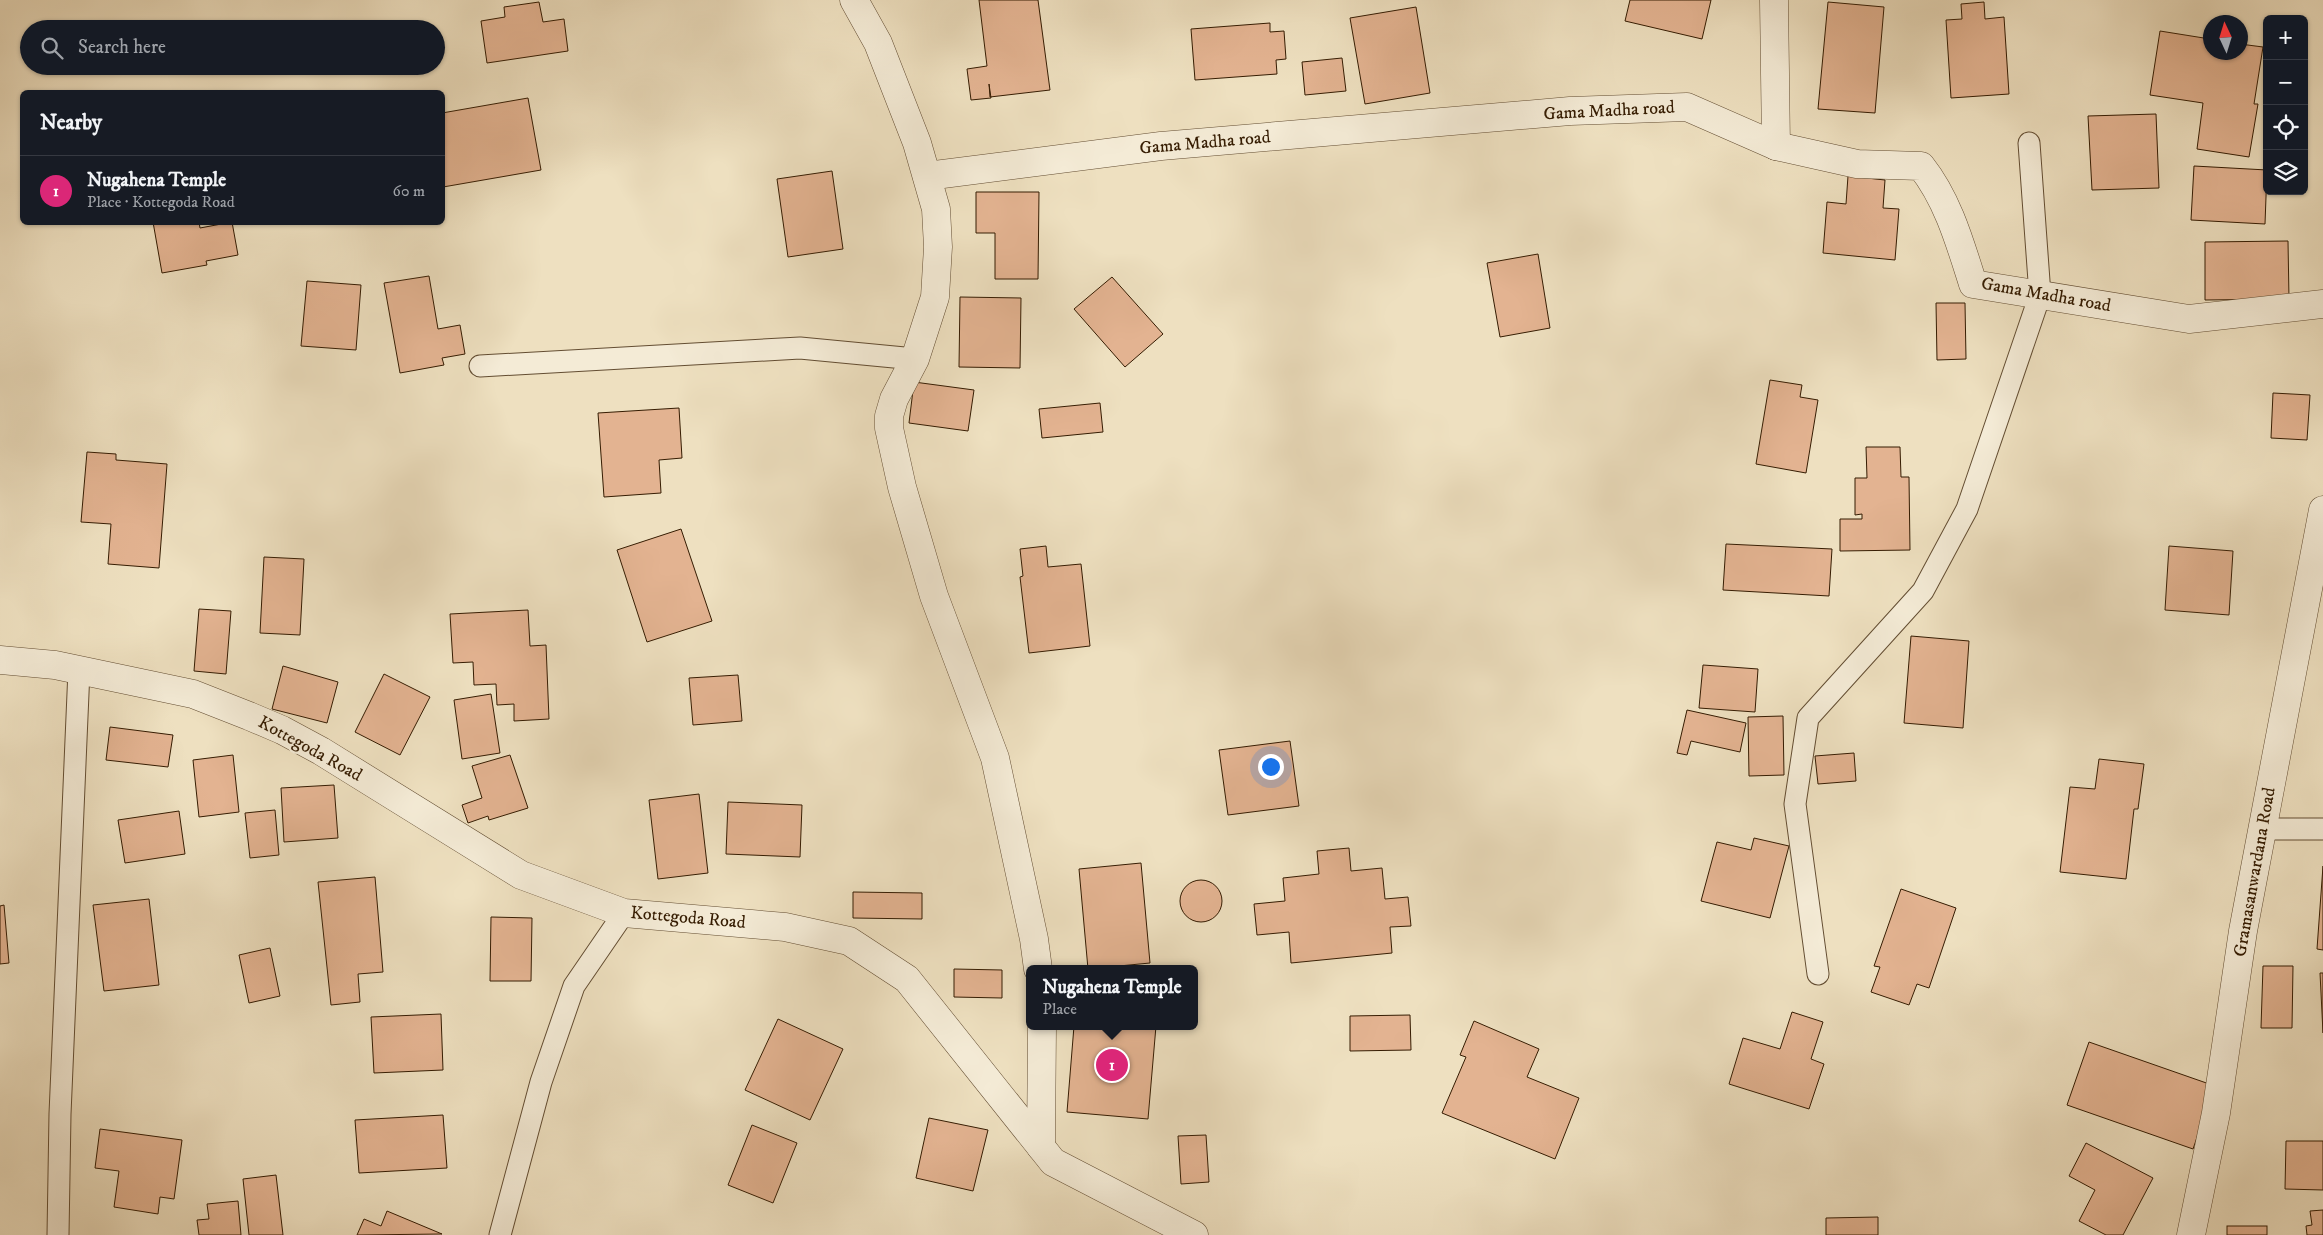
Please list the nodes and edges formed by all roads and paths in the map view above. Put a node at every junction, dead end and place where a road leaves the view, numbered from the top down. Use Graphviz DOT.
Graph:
graph roads {
  1 [pos="854,0"];
  2 [pos="1774,0"];
  3 [pos="2029,143"];
  4 [pos="1776,146"];
  5 [pos="927,176"];
  6 [pos="2040,295"];
  7 [pos="2323,304"];
  8 [pos="915,359"];
  9 [pos="480,366"];
  10 [pos="2323,510"];
  11 [pos="0,660"];
  12 [pos="79,670"];
  13 [pos="2323,828"];
  14 [pos="2262,829"];
  15 [pos="624,913"];
  16 [pos="1037,965"];
  17 [pos="1818,974"];
  18 [pos="1042,1030"];
  19 [pos="1042,1147"];
  20 [pos="58,1235"];
  21 [pos="500,1235"];
  22 [pos="1194,1235"];
  23 [pos="2191,1235"];
  1 -- 5 [label="street"];
  2 -- 4 [label="street"];
  3 -- 6 [label="lane"];
  4 -- 5 [label="street, Gama Madha road"];
  4 -- 6 [label="street, Gama Madha road"];
  5 -- 8 [label="street"];
  6 -- 7 [label="street, Gama Madha road"];
  6 -- 17 [label="lane"];
  8 -- 9 [label="lane"];
  8 -- 16 [label="street"];
  10 -- 14 [label="street, Gramasanwardana Road"];
  11 -- 12 [label="street, Kottegoda Road"];
  12 -- 15 [label="street, Kottegoda Road"];
  12 -- 20 [label="lane"];
  13 -- 14 [label="lane"];
  14 -- 23 [label="street, Gramasanwardana Road"];
  15 -- 19 [label="street, Kottegoda Road"];
  15 -- 21 [label="lane"];
  18 -- 19 [label="street"];
  19 -- 22 [label="street, Kottegoda Road"];
}
